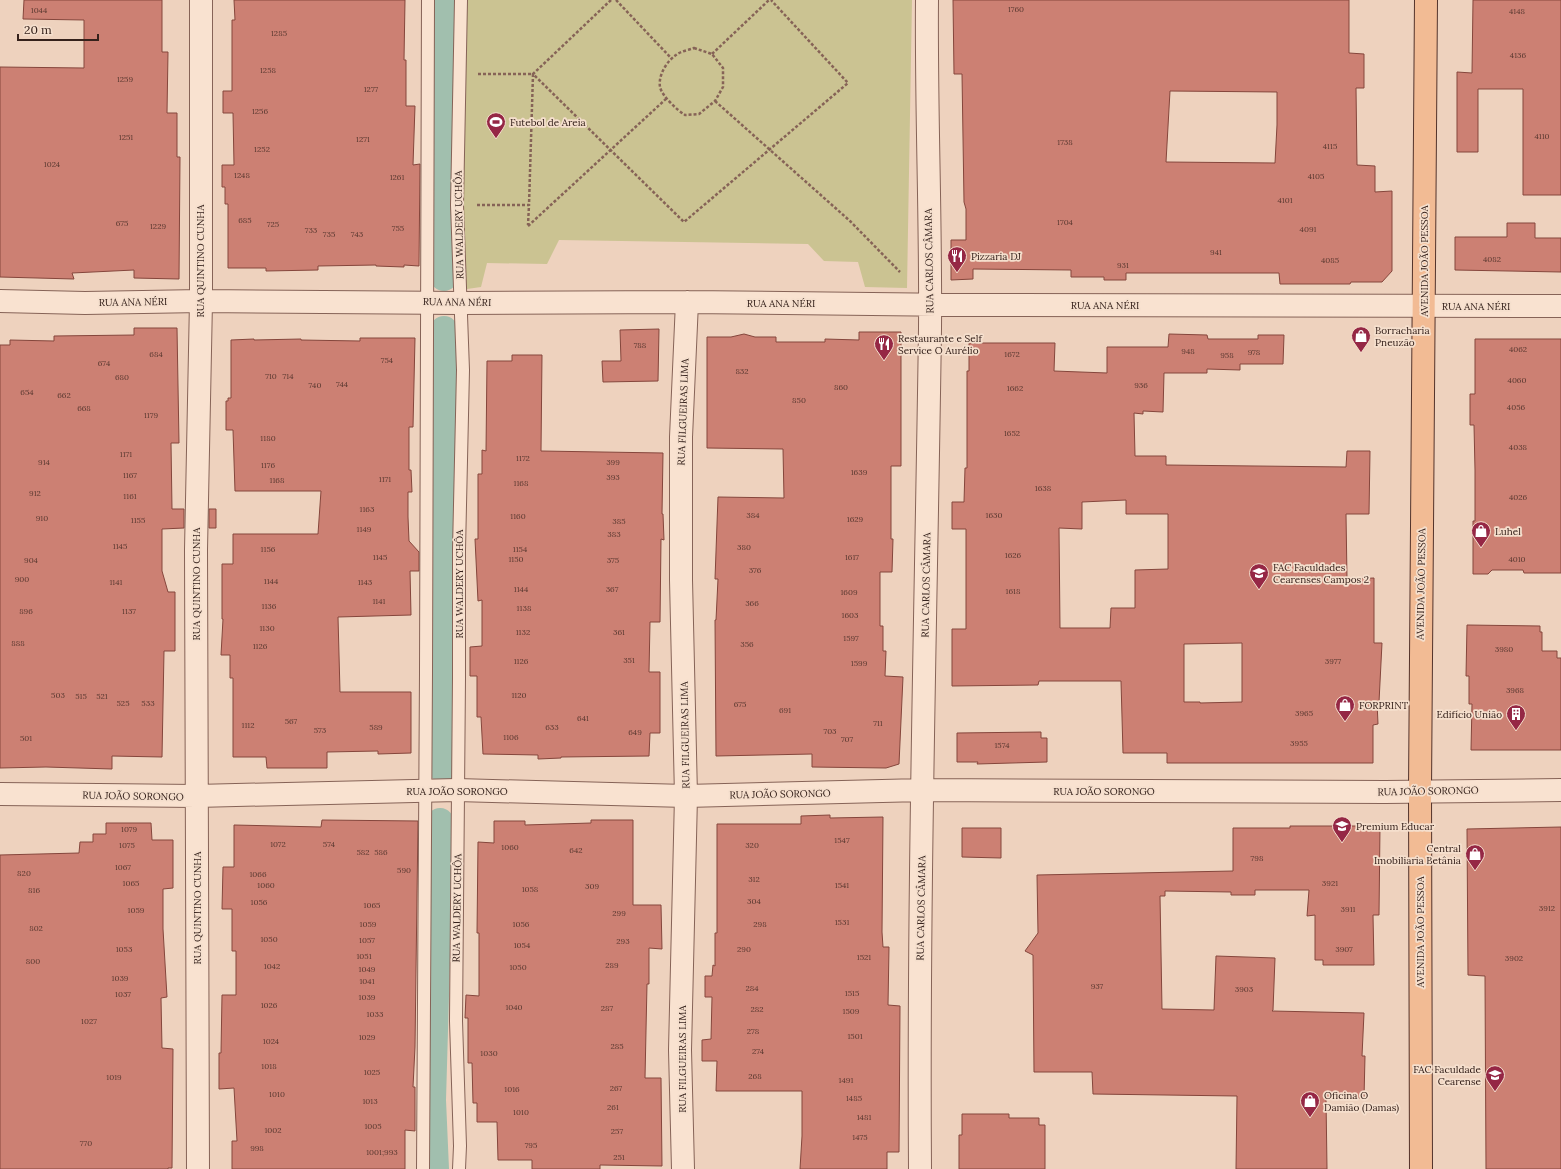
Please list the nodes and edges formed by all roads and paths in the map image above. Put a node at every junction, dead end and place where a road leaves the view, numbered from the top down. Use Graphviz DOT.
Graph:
graph roads {
  1 [pos="201,0"];
  2 [pos="428,0"];
  3 [pos="461,0"];
  4 [pos="611,0"];
  5 [pos="616,0"];
  6 [pos="770,0"];
  7 [pos="927,0"];
  8 [pos="1426,0"];
  9 [pos="712,54"];
  10 [pos="672,59"];
  11 [pos="460,74"];
  12 [pos="534,74"];
  13 [pos="668,98"];
  14 [pos="715,101"];
  15 [pos="611,150"];
  16 [pos="769,150"];
  17 [pos="457,204"];
  18 [pos="530,205"];
  19 [pos="900,272"];
  20 [pos="0,301"];
  21 [pos="201,301"];
  22 [pos="427,302"];
  23 [pos="687,302"];
  24 [pos="461,303"];
  25 [pos="930,304"];
  26 [pos="1424,306"];
  27 [pos="1561,306"];
  28 [pos="426,790"];
  29 [pos="458,790"];
  30 [pos="922,790"];
  31 [pos="1420,790"];
  32 [pos="1561,790"];
  33 [pos="0,794"];
  34 [pos="196,796"];
  35 [pos="686,796"];
  36 [pos="198,1169"];
  37 [pos="423,1169"];
  38 [pos="459,1169"];
  39 [pos="683,1169"];
  40 [pos="920,1169"];
  41 [pos="1421,1169"];
  1 -- 21 [label="street, RUA QUINTINO CUNHA"];
  2 -- 22 [label="lane"];
  3 -- 11 [label="lane, RUA WALDERY UCHÔA"];
  4 -- 12 [label="path"];
  5 -- 10 [label="path"];
  6 -- 9 [label="path"];
  6 -- 16 [label="path"];
  7 -- 25 [label="street, RUA CARLOS CÂMARA"];
  8 -- 26 [label="main road, AVENIDA JOÃO PESSOA"];
  9 -- 10 [label="path"];
  9 -- 14 [label="path"];
  10 -- 13 [label="path"];
  11 -- 12 [label="path"];
  11 -- 17 [label="lane, RUA WALDERY UCHÔA"];
  12 -- 15 [label="path"];
  12 -- 18 [label="path"];
  13 -- 14 [label="path"];
  13 -- 15 [label="path"];
  14 -- 16 [label="path"];
  15 -- 16 [label="path"];
  15 -- 18 [label="path"];
  16 -- 19 [label="path"];
  17 -- 18 [label="path"];
  17 -- 24 [label="lane, RUA WALDERY UCHÔA"];
  20 -- 21 [label="street, RUA ANA NÉRI"];
  21 -- 22 [label="street, RUA ANA NÉRI"];
  21 -- 34 [label="street, RUA QUINTINO CUNHA"];
  22 -- 24 [label="street, RUA ANA NÉRI"];
  22 -- 28 [label="lane"];
  23 -- 24 [label="street, RUA ANA NÉRI"];
  23 -- 25 [label="street, RUA ANA NÉRI"];
  23 -- 35 [label="street, RUA FILGUEIRAS LIMA"];
  24 -- 29 [label="lane, RUA WALDERY UCHÔA"];
  25 -- 26 [label="street, RUA ANA NÉRI"];
  25 -- 30 [label="street, RUA CARLOS CÂMARA"];
  26 -- 27 [label="street, RUA ANA NÉRI"];
  26 -- 31 [label="main road, AVENIDA JOÃO PESSOA"];
  28 -- 29 [label="street, RUA JOÃO SORONGO"];
  28 -- 34 [label="street, RUA JOÃO SORONGO"];
  28 -- 37 [label="lane"];
  29 -- 35 [label="street, RUA JOÃO SORONGO"];
  29 -- 38 [label="lane, RUA WALDERY UCHÔA"];
  30 -- 31 [label="street, RUA JOÃO SORONGO"];
  30 -- 35 [label="street, RUA JOÃO SORONGO"];
  30 -- 40 [label="street, RUA CARLOS CÂMARA"];
  31 -- 32 [label="street, RUA JOÃO SORONGO"];
  31 -- 41 [label="main road, AVENIDA JOÃO PESSOA"];
  33 -- 34 [label="street, RUA JOÃO SORONGO"];
  34 -- 36 [label="street, RUA QUINTINO CUNHA"];
  35 -- 39 [label="street, RUA FILGUEIRAS LIMA"];
}
